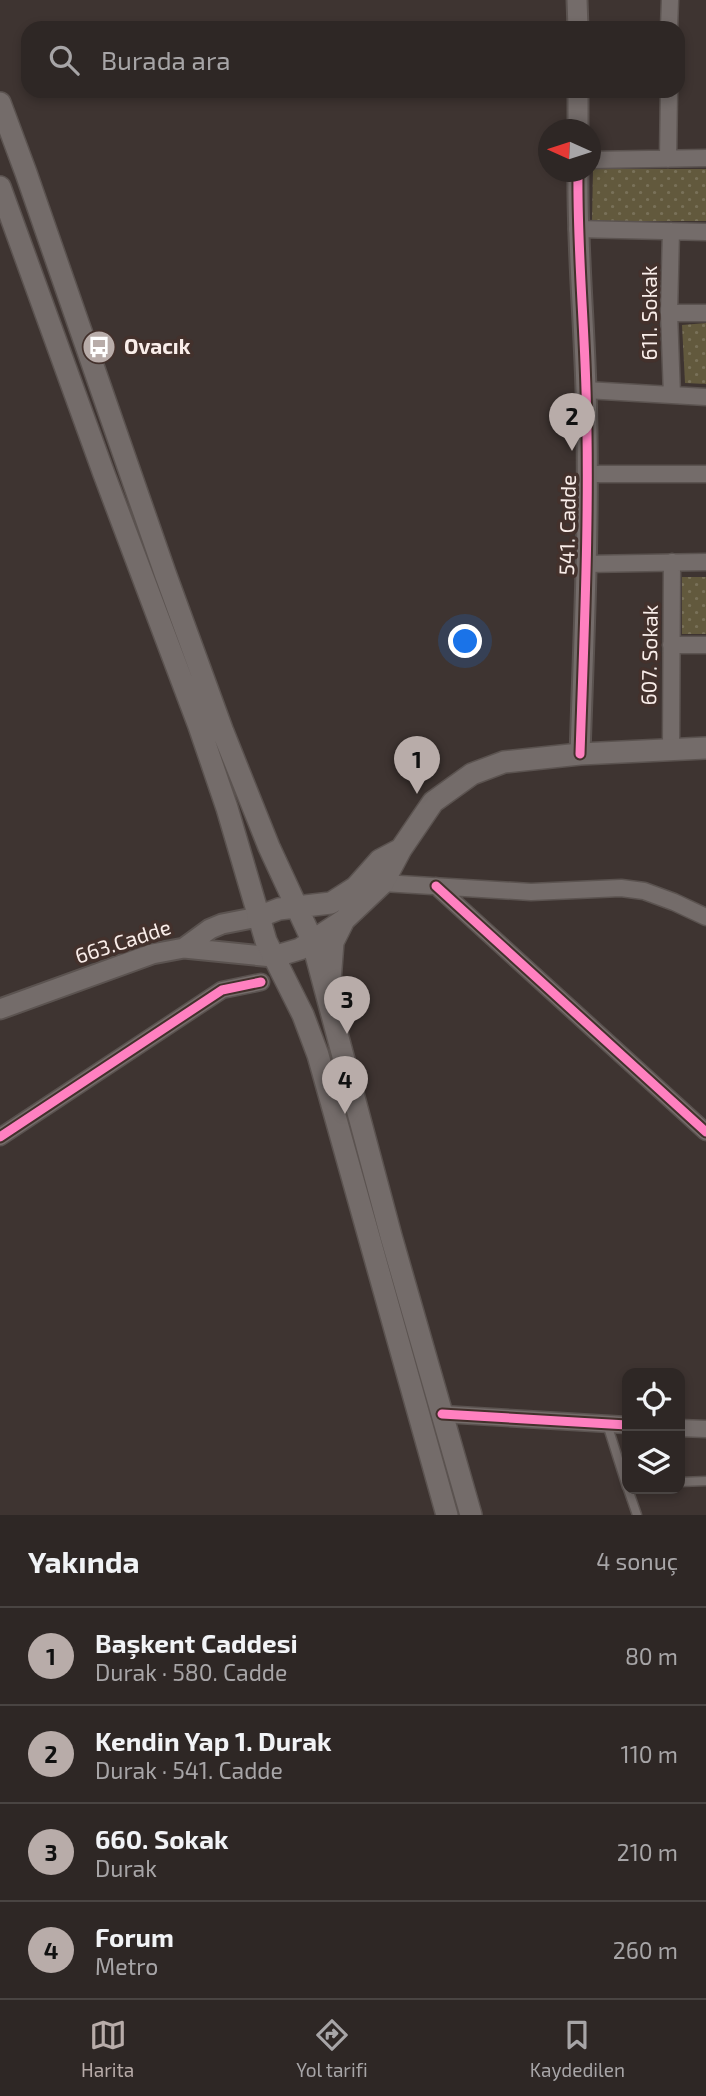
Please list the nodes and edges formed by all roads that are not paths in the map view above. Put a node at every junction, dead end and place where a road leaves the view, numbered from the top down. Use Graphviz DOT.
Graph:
graph roads {
  1 [pos="578,0"];
  2 [pos="670,0"];
  3 [pos="578,21"];
  4 [pos="669,21"];
  5 [pos="578,98"];
  6 [pos="669,98"];
  7 [pos="0,103"];
  8 [pos="578,119"];
  9 [pos="706,158"];
  10 [pos="668,159"];
  11 [pos="601,160"];
  12 [pos="578,182"];
  13 [pos="0,187"];
  14 [pos="577,229"];
  15 [pos="671,231"];
  16 [pos="706,232"];
  17 [pos="668,313"];
  18 [pos="706,313"];
  19 [pos="586,390"];
  20 [pos="672,395"];
  21 [pos="706,397"];
  22 [pos="587,474"];
  23 [pos="706,474"];
  24 [pos="673,562"];
  25 [pos="706,562"];
  26 [pos="586,564"];
  27 [pos="671,645"];
  28 [pos="706,645"];
  29 [pos="670,748"];
  30 [pos="706,748"];
  31 [pos="580,754"];
  32 [pos="401,849"];
  33 [pos="383,883"];
  34 [pos="436,886"];
  35 [pos="298,907"];
  36 [pos="258,917"];
  37 [pos="706,917"];
  38 [pos="344,920"];
  39 [pos="312,940"];
  40 [pos="184,948"];
  41 [pos="273,957"];
  42 [pos="261,982"];
  43 [pos="0,1009"];
  44 [pos="332,1013"];
  45 [pos="706,1132"];
  46 [pos="0,1137"];
  47 [pos="442,1414"];
  48 [pos="607,1424"];
  49 [pos="622,1425"];
  50 [pos="685,1428"];
  51 [pos="706,1429"];
  52 [pos="622,1470"];
  53 [pos="706,1481"];
  54 [pos="685,1482"];
  55 [pos="629,1494"];
  56 [pos="447,1515"];
  57 [pos="471,1515"];
  58 [pos="636,1515"];
  1 -- 3 [label="street"];
  2 -- 4 [label="street"];
  5 -- 8 [label="street"];
  6 -- 10 [label="street"];
  7 -- 35 [label="main road"];
  9 -- 10 [label="street"];
  10 -- 11 [label="street"];
  12 -- 14 [label="street, 541. Cadde"];
  13 -- 36 [label="main road"];
  14 -- 15 [label="street"];
  14 -- 19 [label="street, 541. Cadde"];
  15 -- 16 [label="street"];
  15 -- 17 [label="street, 611. Sokak"];
  17 -- 18 [label="street"];
  17 -- 20 [label="street, 611. Sokak"];
  19 -- 20 [label="street"];
  19 -- 22 [label="street, 541. Cadde"];
  20 -- 21 [label="street"];
  22 -- 23 [label="street"];
  22 -- 26 [label="street, 541. Cadde"];
  24 -- 25 [label="street"];
  24 -- 26 [label="street"];
  24 -- 27 [label="street, 607. Sokak"];
  26 -- 31 [label="street, 541. Cadde"];
  27 -- 28 [label="street"];
  27 -- 29 [label="street, 607. Sokak"];
  29 -- 30 [label="main road"];
  29 -- 31 [label="main road"];
  31 -- 32 [label="main road"];
  32 -- 33 [label="main road"];
  32 -- 35 [label="main road"];
  33 -- 34 [label="street"];
  33 -- 38 [label="main road"];
  34 -- 37 [label="street"];
  34 -- 45 [label="street"];
  35 -- 36 [label="main road"];
  35 -- 39 [label="main road"];
  36 -- 40 [label="street, 663.Cadde"];
  36 -- 41 [label="main road"];
  38 -- 39 [label="main road"];
  38 -- 44 [label="main road"];
  39 -- 41 [label="main road"];
  39 -- 44 [label="main road"];
  40 -- 41 [label="street"];
  40 -- 43 [label="street, 663.Cadde"];
  41 -- 56 [label="main road"];
  42 -- 46 [label="street"];
  44 -- 47 [label="main road"];
  47 -- 48 [label="street"];
  47 -- 57 [label="main road"];
  48 -- 49 [label="street"];
  48 -- 52 [label="lane"];
  50 -- 51 [label="street"];
  53 -- 54 [label="lane"];
  55 -- 58 [label="lane"];
}
